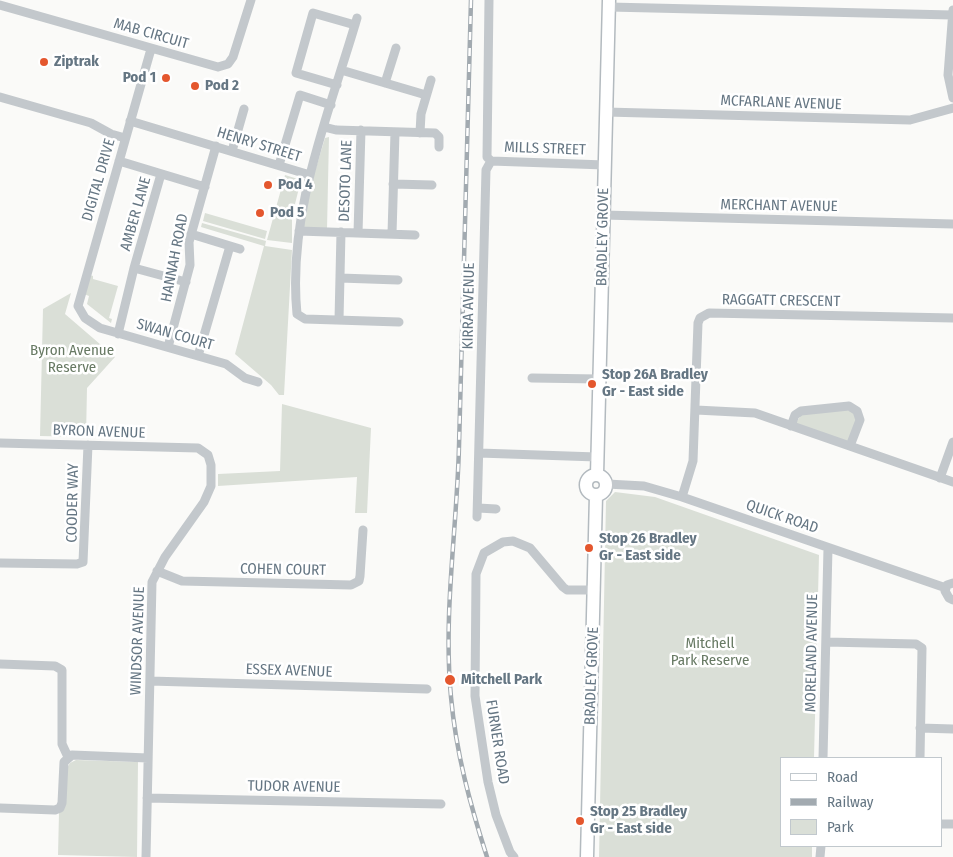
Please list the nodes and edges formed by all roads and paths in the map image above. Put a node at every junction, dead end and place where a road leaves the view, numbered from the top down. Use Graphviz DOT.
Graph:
graph roads {
  1 [pos="251,0"];
  2 [pos="489,0"];
  3 [pos="609,3"];
  4 [pos="1,8"];
  5 [pos="952,12"];
  6 [pos="396,48"];
  7 [pos="151,49"];
  8 [pos="341,70"];
  9 [pos="431,80"];
  10 [pos="385,83"];
  11 [pos="337,85"];
  12 [pos="426,95"];
  13 [pos="0,97"];
  14 [pos="953,98"];
  15 [pos="331,105"];
  16 [pos="953,108"];
  17 [pos="244,109"];
  18 [pos="606,112"];
  19 [pos="130,121"];
  20 [pos="324,127"];
  21 [pos="361,130"];
  22 [pos="395,132"];
  23 [pos="420,133"];
  24 [pos="125,138"];
  25 [pos="216,146"];
  26 [pos="439,147"];
  27 [pos="232,150"];
  28 [pos="489,159"];
  29 [pos="119,162"];
  30 [pos="279,165"];
  31 [pos="605,165"];
  32 [pos="161,174"];
  33 [pos="310,175"];
  34 [pos="393,184"];
  35 [pos="432,185"];
  36 [pos="205,187"];
  37 [pos="603,215"];
  38 [pos="953,224"];
  39 [pos="299,232"];
  40 [pos="341,232"];
  41 [pos="358,233"];
  42 [pos="192,234"];
  43 [pos="392,234"];
  44 [pos="415,235"];
  45 [pos="230,246"];
  46 [pos="240,249"];
  47 [pos="134,268"];
  48 [pos="340,278"];
  49 [pos="398,280"];
  50 [pos="186,282"];
  51 [pos="85,318"];
  52 [pos="953,318"];
  53 [pos="339,320"];
  54 [pos="399,322"];
  55 [pos="118,334"];
  56 [pos="168,347"];
  57 [pos="198,356"];
  58 [pos="532,378"];
  59 [pos="599,379"];
  60 [pos="258,382"];
  61 [pos="696,410"];
  62 [pos="791,426"];
  63 [pos="953,442"];
  64 [pos="0,443"];
  65 [pos="88,446"];
  66 [pos="850,446"];
  67 [pos="198,448"];
  68 [pos="479,453"];
  69 [pos="597,457"];
  70 [pos="597,475"];
  71 [pos="940,478"];
  72 [pos="953,482"];
  73 [pos="607,484"];
  74 [pos="596,495"];
  75 [pos="682,497"];
  76 [pos="496,509"];
  77 [pos="363,530"];
  78 [pos="828,548"];
  79 [pos="0,562"];
  80 [pos="158,571"];
  81 [pos="949,585"];
  82 [pos="594,590"];
  83 [pos="953,600"];
  84 [pos="826,642"];
  85 [pos="0,664"];
  86 [pos="150,681"];
  87 [pos="427,689"];
  88 [pos="920,728"];
  89 [pos="953,729"];
  90 [pos="68,757"];
  91 [pos="823,757"];
  92 [pos="920,757"];
  93 [pos="148,758"];
  94 [pos="147,798"];
  95 [pos="441,804"];
  96 [pos="0,808"];
  97 [pos="146,857"];
  98 [pos="514,857"];
  99 [pos="587,857"];
  1 -- 7 [label="street, MAB CIRCUIT"];
  2 -- 28 [label="street, KIRRA AVENUE"];
  3 -- 5 [label="street"];
  3 -- 18 [label="street, BRADLEY GROVE"];
  4 -- 7 [label="street, MAB CIRCUIT"];
  5 -- 14 [label="street"];
  6 -- 10 [label="street"];
  7 -- 19 [label="street, DIGITAL DRIVE"];
  8 -- 10 [label="street"];
  8 -- 11 [label="street, HENRY STREET"];
  8 -- 11 [label="street, HENRY STREET"];
  9 -- 12 [label="street"];
  10 -- 12 [label="street"];
  11 -- 15 [label="street, HENRY STREET"];
  12 -- 23 [label="street"];
  13 -- 24 [label="street"];
  15 -- 20 [label="street, HENRY STREET"];
  15 -- 30 [label="street"];
  16 -- 18 [label="street, MCFARLANE AVENUE"];
  17 -- 27 [label="street"];
  18 -- 31 [label="street, BRADLEY GROVE"];
  19 -- 24 [label="street, DIGITAL DRIVE"];
  19 -- 25 [label="street, HENRY STREET"];
  20 -- 21 [label="street"];
  20 -- 33 [label="street, HENRY STREET"];
  21 -- 22 [label="street"];
  21 -- 41 [label="street, DESOTO LANE"];
  22 -- 23 [label="street"];
  22 -- 34 [label="street"];
  23 -- 26 [label="street"];
  24 -- 29 [label="street, DIGITAL DRIVE"];
  25 -- 27 [label="street, HENRY STREET"];
  25 -- 36 [label="street, HANNAH ROAD"];
  27 -- 30 [label="street, HENRY STREET"];
  28 -- 31 [label="street, MILLS STREET"];
  28 -- 68 [label="street, KIRRA AVENUE"];
  29 -- 32 [label="street"];
  29 -- 51 [label="street, DIGITAL DRIVE"];
  30 -- 33 [label="street, HENRY STREET"];
  31 -- 37 [label="street, BRADLEY GROVE"];
  32 -- 36 [label="street"];
  32 -- 47 [label="street, AMBER LANE"];
  33 -- 39 [label="street"];
  34 -- 35 [label="street"];
  34 -- 43 [label="street"];
  36 -- 42 [label="street, HANNAH ROAD"];
  37 -- 38 [label="street, MERCHANT AVENUE"];
  37 -- 59 [label="street, BRADLEY GROVE"];
  39 -- 40 [label="street"];
  39 -- 53 [label="street"];
  40 -- 41 [label="street"];
  40 -- 48 [label="street"];
  41 -- 43 [label="street"];
  42 -- 45 [label="street"];
  42 -- 50 [label="street, HANNAH ROAD"];
  43 -- 44 [label="street"];
  45 -- 46 [label="street"];
  45 -- 57 [label="street"];
  47 -- 50 [label="street, AMBER LANE"];
  47 -- 55 [label="street"];
  48 -- 49 [label="street"];
  48 -- 53 [label="street"];
  50 -- 56 [label="street, HANNAH ROAD"];
  51 -- 55 [label="street, SWAN COURT"];
  52 -- 61 [label="street, RAGGATT CRESCENT"];
  53 -- 54 [label="street"];
  55 -- 56 [label="street, SWAN COURT"];
  56 -- 57 [label="street, SWAN COURT"];
  57 -- 60 [label="street, SWAN COURT"];
  58 -- 59 [label="street"];
  59 -- 69 [label="street, BRADLEY GROVE"];
  61 -- 62 [label="street"];
  61 -- 75 [label="street, RAGGATT CRESCENT"];
  62 -- 66 [label="street"];
  62 -- 66 [label="street"];
  63 -- 71 [label="street"];
  64 -- 65 [label="street, BYRON AVENUE"];
  65 -- 67 [label="street, BYRON AVENUE"];
  65 -- 79 [label="street, COODER WAY"];
  66 -- 71 [label="street"];
  67 -- 80 [label="street, WINDSOR AVENUE"];
  68 -- 69 [label="street"];
  68 -- 76 [label="street, KIRRA AVENUE"];
  69 -- 70 [label="street, BRADLEY GROVE"];
  70 -- 73 [label="street"];
  70 -- 74 [label="street"];
  71 -- 72 [label="street"];
  73 -- 74 [label="street"];
  73 -- 75 [label="street, QUICK ROAD"];
  74 -- 82 [label="street, BRADLEY GROVE"];
  75 -- 78 [label="street, QUICK ROAD"];
  77 -- 80 [label="street, COHEN COURT"];
  78 -- 81 [label="street, QUICK ROAD"];
  78 -- 84 [label="street, MORELAND AVENUE"];
  80 -- 86 [label="street, WINDSOR AVENUE"];
  81 -- 83 [label="street"];
  82 -- 98 [label="street, FURNER ROAD"];
  82 -- 99 [label="street, BRADLEY GROVE"];
  84 -- 88 [label="street"];
  84 -- 91 [label="street, MORELAND AVENUE"];
  85 -- 90 [label="street"];
  86 -- 87 [label="street, ESSEX AVENUE"];
  86 -- 93 [label="street, WINDSOR AVENUE"];
  88 -- 89 [label="street"];
  88 -- 92 [label="street"];
  90 -- 93 [label="street"];
  90 -- 96 [label="street"];
  93 -- 94 [label="street, WINDSOR AVENUE"];
  94 -- 95 [label="street, TUDOR AVENUE"];
  94 -- 97 [label="street, WINDSOR AVENUE"];
}
